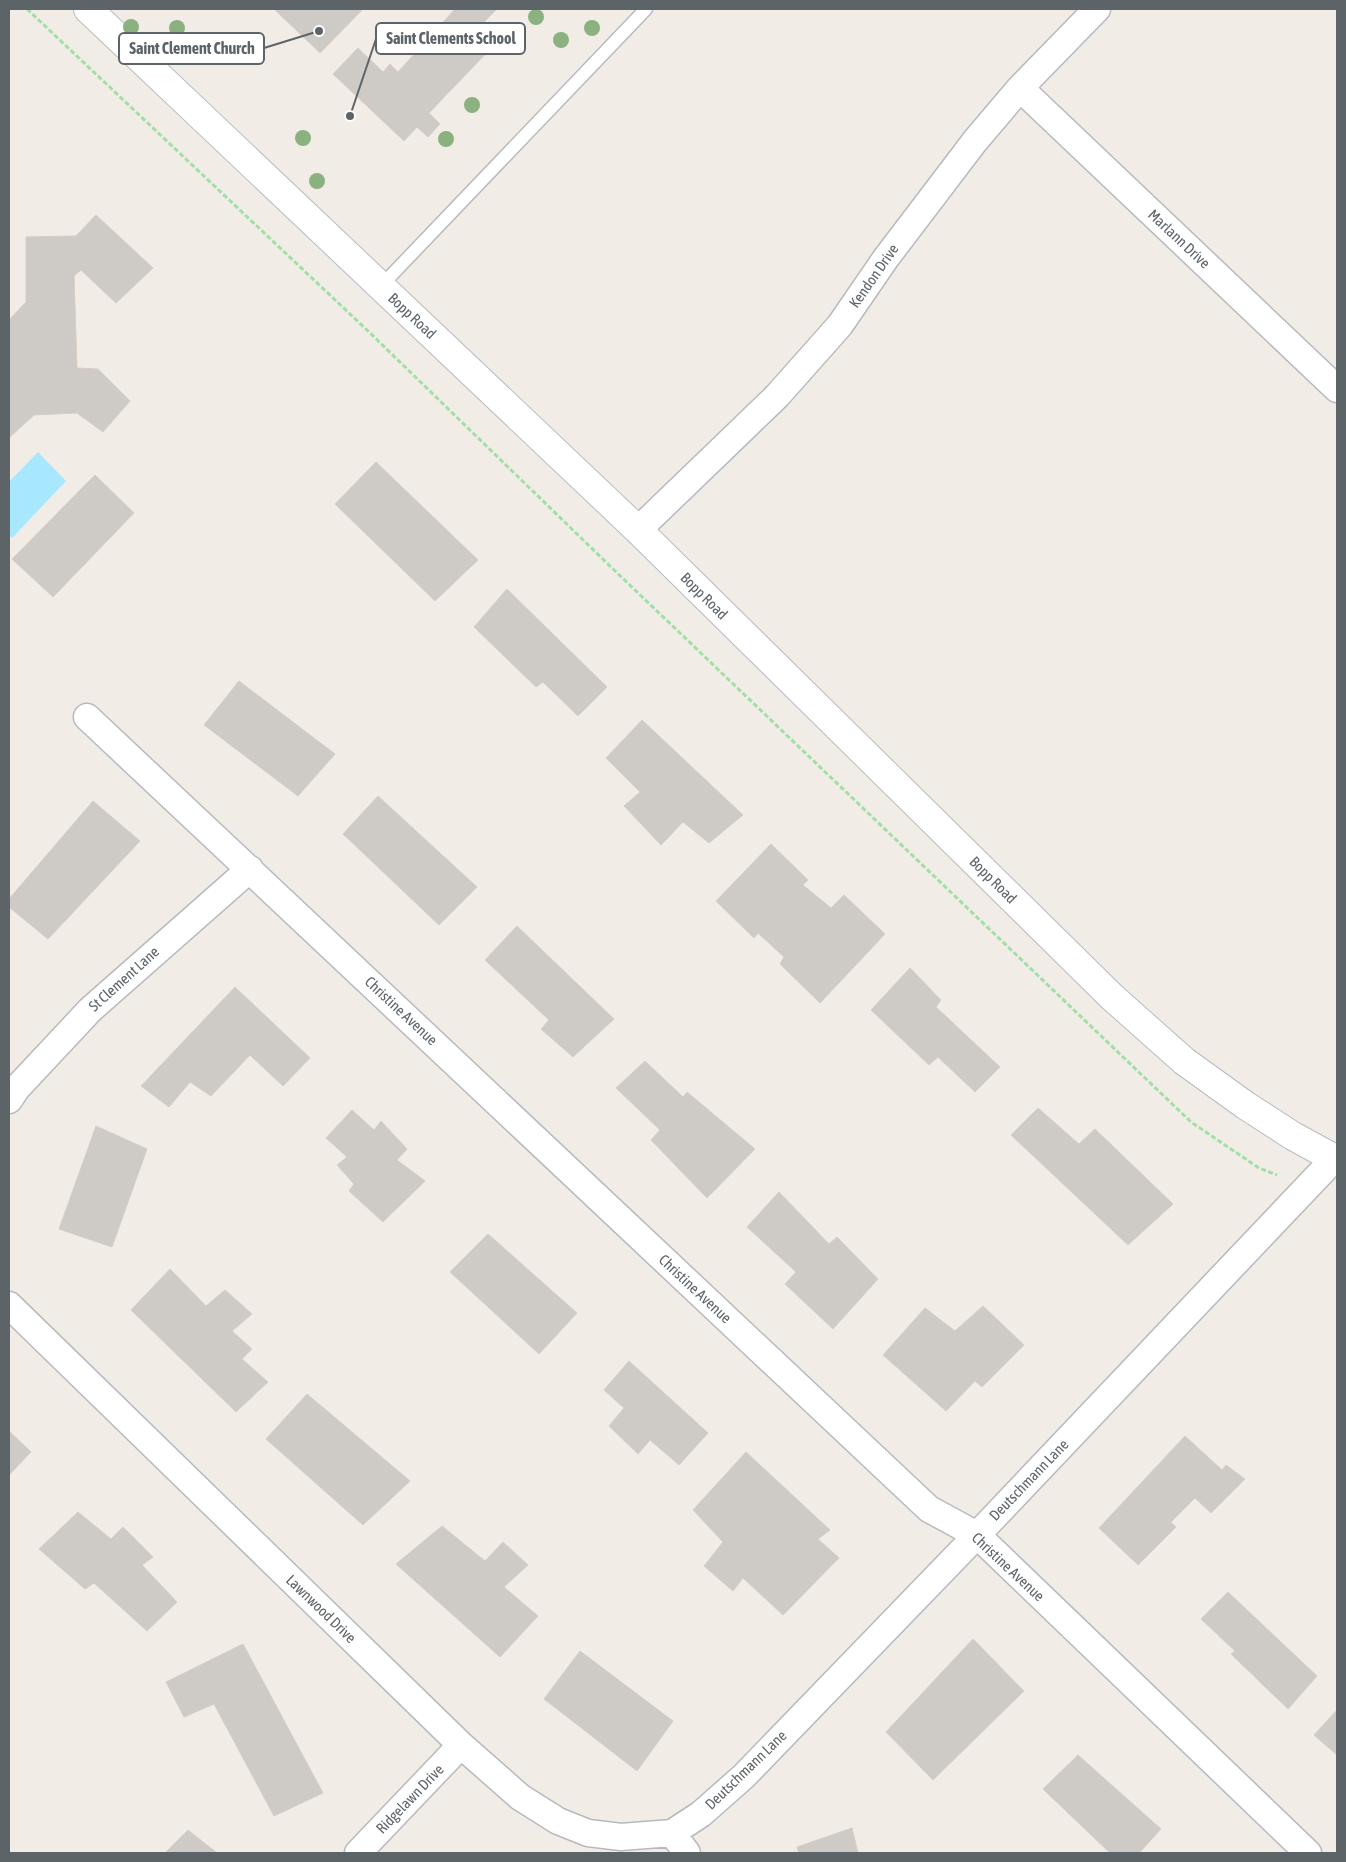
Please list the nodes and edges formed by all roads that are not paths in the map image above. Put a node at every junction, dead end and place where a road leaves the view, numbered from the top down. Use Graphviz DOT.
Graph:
graph roads {
  1 [pos="88,9"];
  2 [pos="1097,9"];
  3 [pos="640,11"];
  4 [pos="1020,88"];
  5 [pos="381,286"];
  6 [pos="1337,389"];
  7 [pos="638,530"];
  8 [pos="87,717"];
  9 [pos="250,869"];
  10 [pos="9,1100"];
  11 [pos="1336,1160"];
  12 [pos="9,1305"];
  13 [pos="976,1535"];
  14 [pos="461,1746"];
  15 [pos="679,1843"];
  16 [pos="358,1853"];
  17 [pos="1308,1853"];
  1 -- 5 [label="street, Bopp Road"];
  2 -- 4 [label="street, Kendon Drive"];
  3 -- 5 [label="lane"];
  4 -- 6 [label="street, Marlann Drive"];
  4 -- 7 [label="street, Kendon Drive"];
  5 -- 7 [label="street, Bopp Road"];
  7 -- 11 [label="street, Bopp Road"];
  8 -- 9 [label="street, Christine Avenue"];
  9 -- 10 [label="street, St Clement Lane"];
  9 -- 13 [label="street, Christine Avenue"];
  11 -- 13 [label="street, Deutschmann Lane"];
  12 -- 14 [label="street, Lawnwood Drive"];
  13 -- 15 [label="street, Deutschmann Lane"];
  13 -- 17 [label="street, Christine Avenue"];
  14 -- 15 [label="street, Lawnwood Drive"];
  14 -- 16 [label="street, Ridgelawn Drive"];
}
